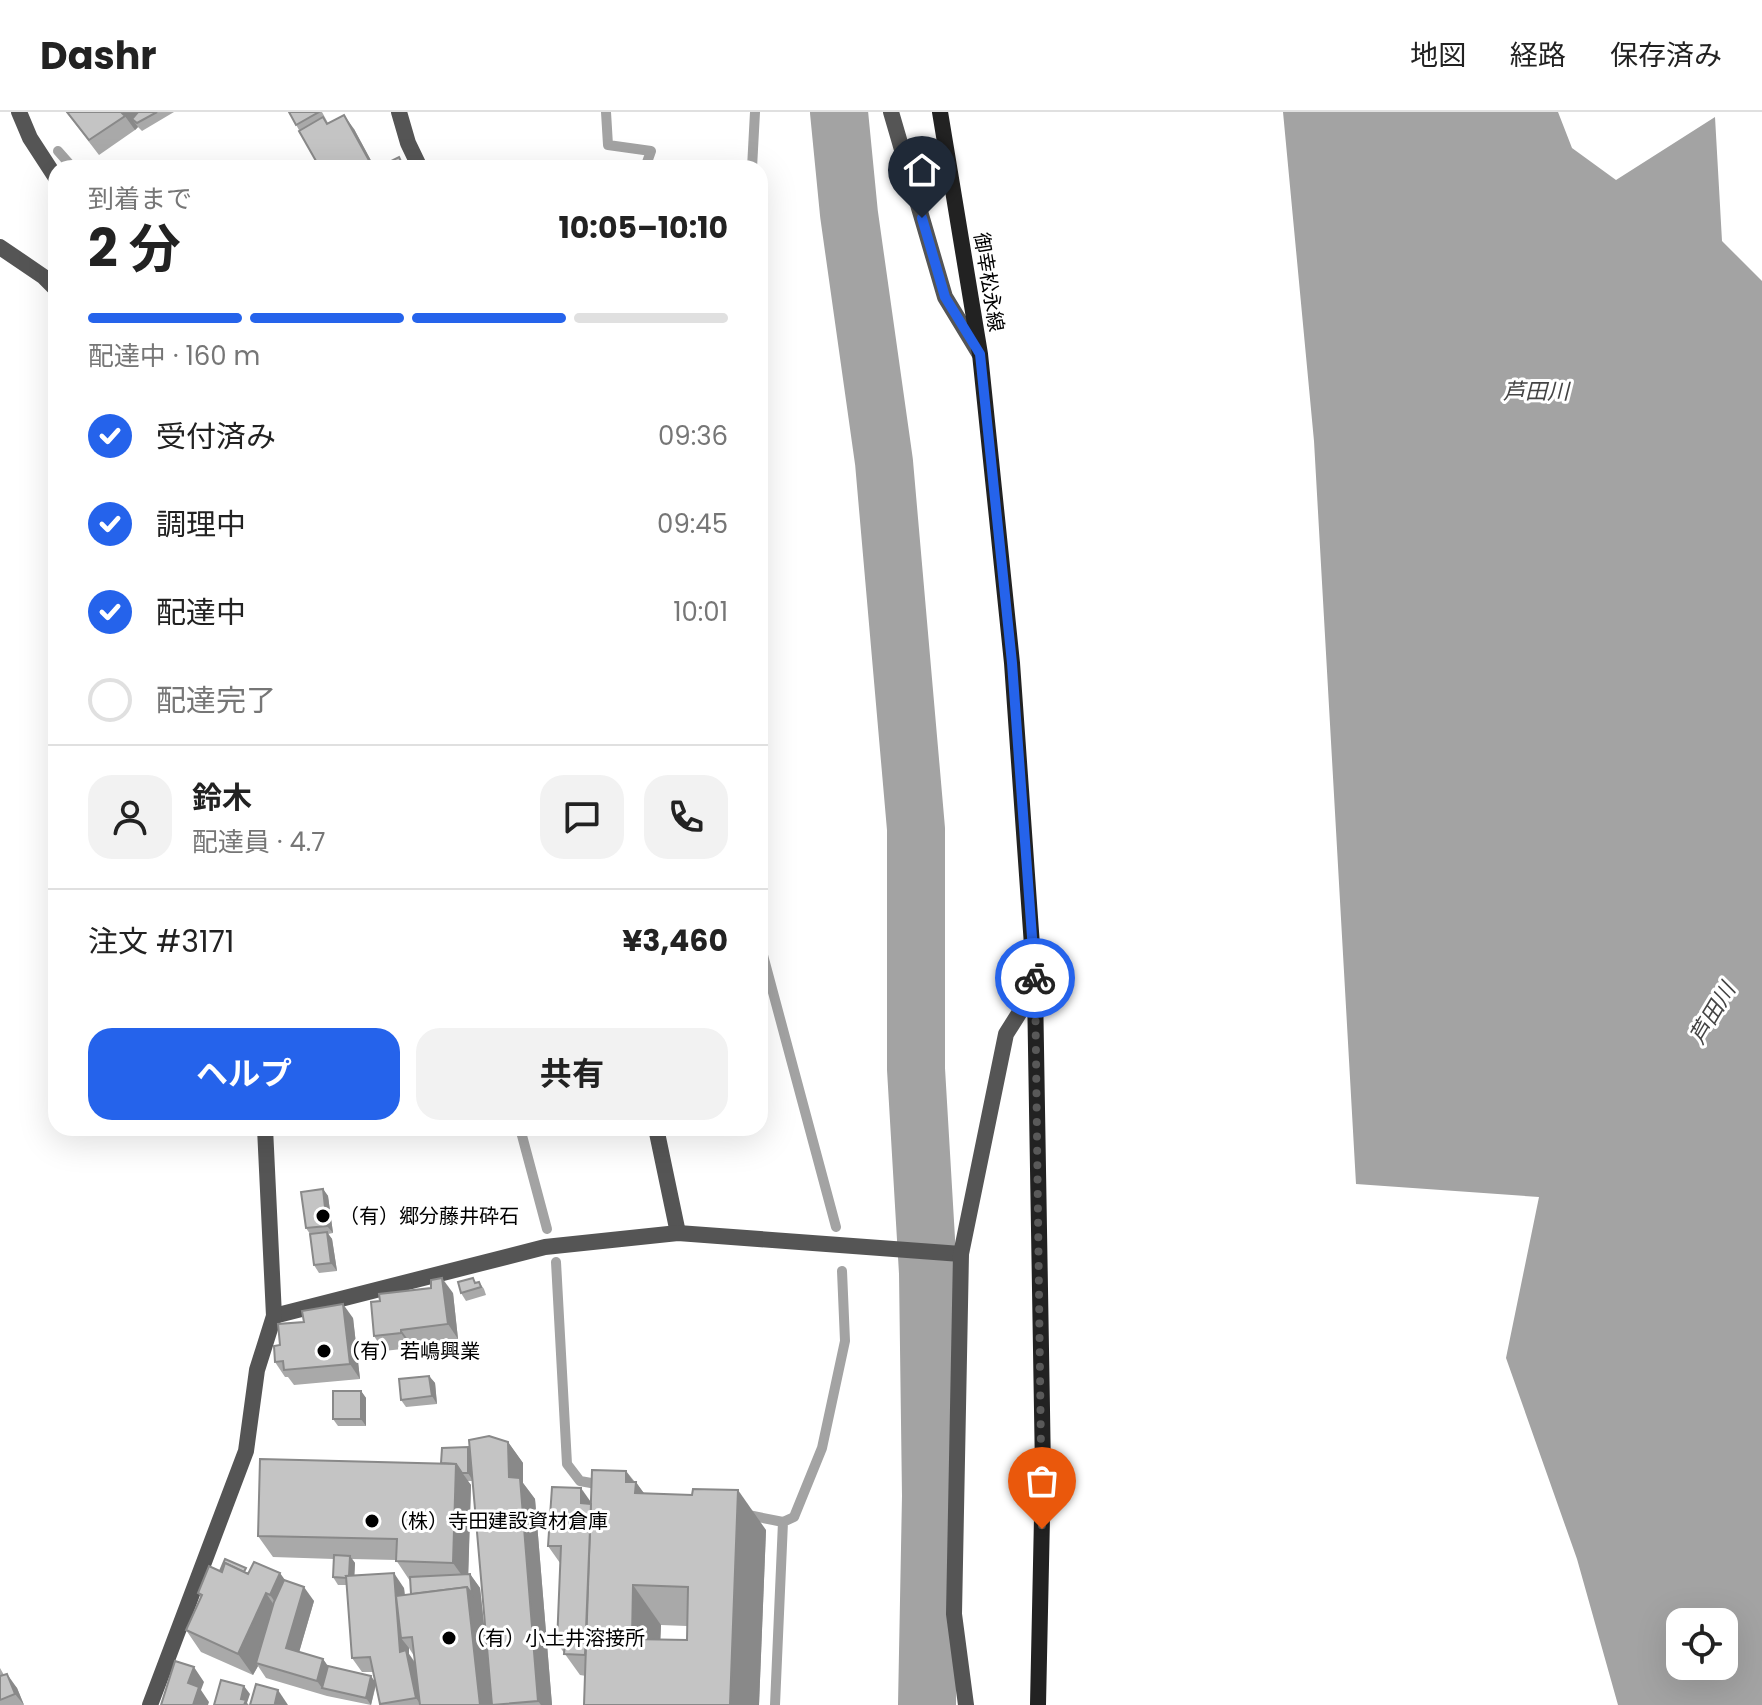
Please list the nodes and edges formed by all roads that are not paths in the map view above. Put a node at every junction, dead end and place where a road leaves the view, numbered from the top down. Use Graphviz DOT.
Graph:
graph roads {
  1 [pos="19,112"];
  2 [pos="399,112"];
  3 [pos="891,112"];
  4 [pos="940,112"];
  5 [pos="416,160"];
  6 [pos="48,166"];
  7 [pos="0,247"];
  8 [pos="48,281"];
  9 [pos="980,354"];
  10 [pos="1035,988"];
  11 [pos="265,1136"];
  12 [pos="658,1136"];
  13 [pos="678,1233"];
  14 [pos="961,1254"];
  15 [pos="274,1316"];
  16 [pos="150,1705"];
  17 [pos="966,1705"];
  18 [pos="1038,1705"];
  1 -- 6 [label="street"];
  2 -- 5 [label="street"];
  3 -- 9 [label="street"];
  4 -- 9 [label="main road, 御幸松永線"];
  7 -- 8 [label="street"];
  9 -- 10 [label="main road, 御幸松永線"];
  10 -- 14 [label="street"];
  10 -- 18 [label="main road, 御幸松永線"];
  11 -- 15 [label="street"];
  12 -- 13 [label="street"];
  13 -- 14 [label="street"];
  13 -- 15 [label="street"];
  14 -- 17 [label="street"];
  15 -- 16 [label="street"];
}
